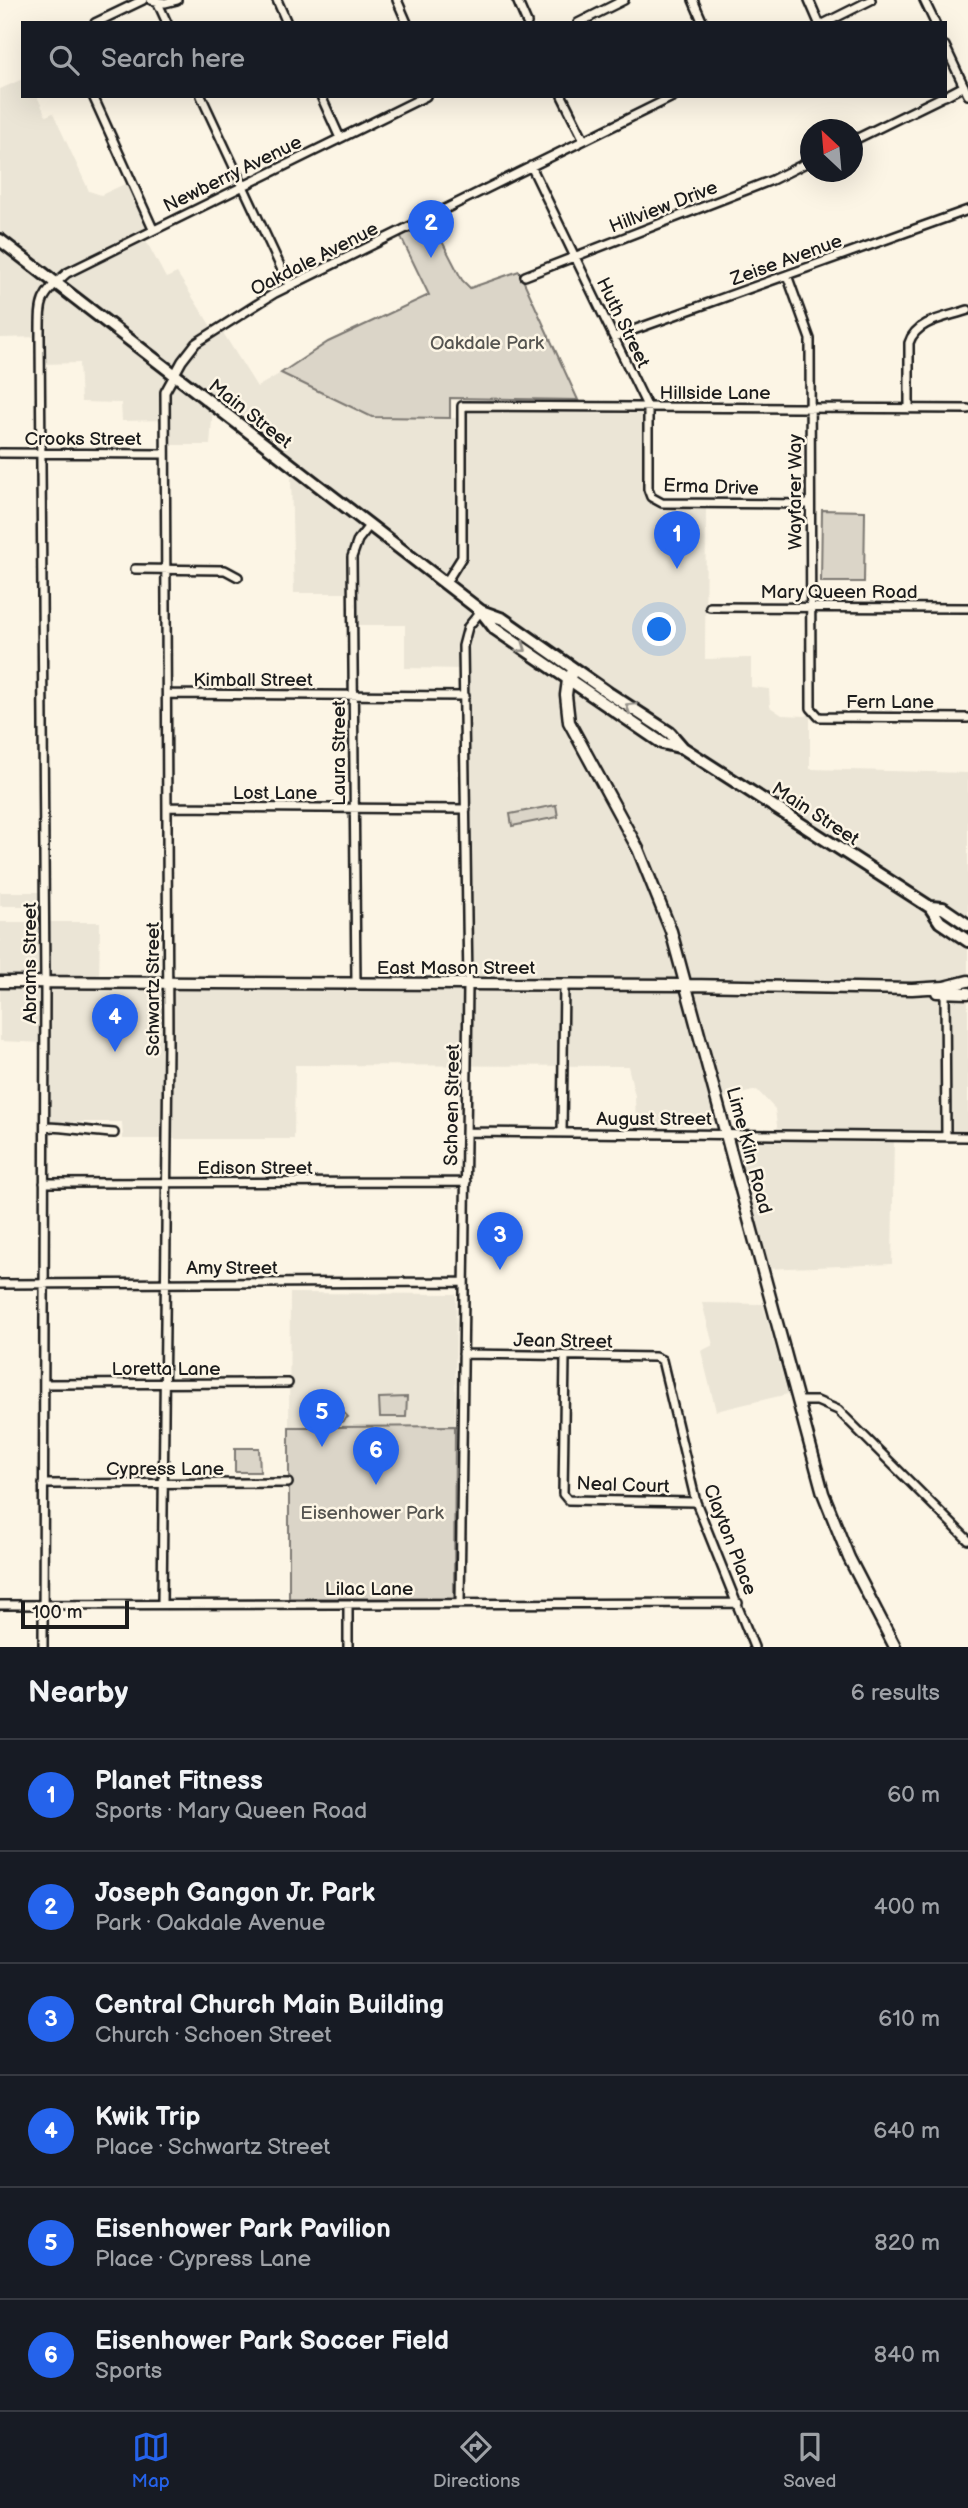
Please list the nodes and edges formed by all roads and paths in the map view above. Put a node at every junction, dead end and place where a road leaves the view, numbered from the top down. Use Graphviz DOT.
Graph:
graph roads {
  1 [pos="143,0"];
  2 [pos="155,0"];
  3 [pos="177,0"];
  4 [pos="277,0"];
  5 [pos="397,0"];
  6 [pos="517,0"];
  7 [pos="624,0"];
  8 [pos="693,0"];
  9 [pos="809,0"];
  10 [pos="871,0"];
  11 [pos="924,0"];
  12 [pos="98,21"];
  13 [pos="166,21"];
  14 [pos="286,21"];
  15 [pos="406,21"];
  16 [pos="526,21"];
  17 [pos="582,21"];
  18 [pos="703,21"];
  19 [pos="818,21"];
  20 [pos="829,21"];
  21 [pos="934,21"];
  22 [pos="947,50"];
  23 [pos="964,86"];
  24 [pos="947,94"];
  25 [pos="968,94"];
  26 [pos="94,98"];
  27 [pos="202,98"];
  28 [pos="322,98"];
  29 [pos="422,98"];
  30 [pos="563,98"];
  31 [pos="670,98"];
  32 [pos="940,98"];
  33 [pos="863,136"];
  34 [pos="340,138"];
  35 [pos="584,140"];
  36 [pos="531,166"];
  37 [pos="800,166"];
  38 [pos="242,187"];
  39 [pos="968,210"];
  40 [pos="153,229"];
  41 [pos="0,240"];
  42 [pos="575,257"];
  43 [pos="787,275"];
  44 [pos="525,276"];
  45 [pos="55,283"];
  46 [pos="289,285"];
  47 [pos="968,310"];
  48 [pos="614,337"];
  49 [pos="173,375"];
  50 [pos="648,408"];
  51 [pos="810,408"];
  52 [pos="909,409"];
  53 [pos="968,409"];
  54 [pos="0,453"];
  55 [pos="42,453"];
  56 [pos="165,454"];
  57 [pos="653,500"];
  58 [pos="810,504"];
  59 [pos="369,526"];
  60 [pos="135,569"];
  61 [pos="166,569"];
  62 [pos="238,577"];
  63 [pos="445,584"];
  64 [pos="710,607"];
  65 [pos="810,607"];
  66 [pos="968,608"];
  67 [pos="481,611"];
  68 [pos="574,669"];
  69 [pos="568,680"];
  70 [pos="167,694"];
  71 [pos="354,695"];
  72 [pos="465,696"];
  73 [pos="813,712"];
  74 [pos="968,718"];
  75 [pos="683,748"];
  76 [pos="167,807"];
  77 [pos="355,808"];
  78 [pos="466,809"];
  79 [pos="930,907"];
  80 [pos="968,925"];
  81 [pos="968,941"];
  82 [pos="968,981"];
  83 [pos="0,982"];
  84 [pos="45,982"];
  85 [pos="169,983"];
  86 [pos="356,984"];
  87 [pos="467,985"];
  88 [pos="564,985"];
  89 [pos="687,985"];
  90 [pos="945,990"];
  91 [pos="968,993"];
  92 [pos="45,1127"];
  93 [pos="466,1132"];
  94 [pos="114,1133"];
  95 [pos="562,1133"];
  96 [pos="728,1134"];
  97 [pos="946,1136"];
  98 [pos="968,1137"];
  99 [pos="168,1182"];
  100 [pos="466,1182"];
  101 [pos="44,1183"];
  102 [pos="464,1282"];
  103 [pos="44,1283"];
  104 [pos="166,1283"];
  105 [pos="0,1284"];
  106 [pos="463,1354"];
  107 [pos="565,1356"];
  108 [pos="662,1360"];
  109 [pos="288,1383"];
  110 [pos="44,1384"];
  111 [pos="165,1384"];
  112 [pos="798,1401"];
  113 [pos="288,1483"];
  114 [pos="163,1484"];
  115 [pos="44,1485"];
  116 [pos="696,1502"];
  117 [pos="968,1540"];
  118 [pos="460,1603"];
  119 [pos="738,1603"];
  120 [pos="43,1604"];
  121 [pos="162,1604"];
  122 [pos="348,1604"];
  123 [pos="0,1605"];
  124 [pos="43,1647"];
  125 [pos="348,1647"];
  126 [pos="754,1647"];
  127 [pos="895,1647"];
  1 -- 12 [label="street"];
  2 -- 3 [label="street"];
  2 -- 13 [label="street"];
  4 -- 14 [label="street"];
  5 -- 15 [label="street"];
  6 -- 16 [label="street"];
  7 -- 17 [label="street"];
  8 -- 18 [label="street"];
  9 -- 19 [label="street"];
  10 -- 20 [label="street"];
  11 -- 21 [label="street"];
  22 -- 23 [label="street"];
  23 -- 24 [label="street"];
  23 -- 25 [label="street"];
  26 -- 40 [label="street"];
  27 -- 38 [label="street"];
  28 -- 34 [label="street"];
  29 -- 34 [label="street, Newberry Avenue"];
  30 -- 35 [label="street"];
  31 -- 35 [label="street, Oakdale Avenue"];
  32 -- 33 [label="street"];
  34 -- 38 [label="street, Newberry Avenue"];
  35 -- 36 [label="street, Oakdale Avenue"];
  36 -- 42 [label="street, Huth Street"];
  36 -- 46 [label="street, Oakdale Avenue"];
  37 -- 42 [label="street, Hillview Drive"];
  38 -- 40 [label="street, Newberry Avenue"];
  38 -- 46 [label="street"];
  39 -- 43 [label="street, Zeise Avenue"];
  40 -- 45 [label="street, Newberry Avenue"];
  41 -- 45 [label="main road, Main Street"];
  42 -- 44 [label="street, Hillview Drive"];
  42 -- 48 [label="street, Huth Street"];
  43 -- 48 [label="street, Zeise Avenue"];
  43 -- 51 [label="street, Wayfarer Way"];
  45 -- 49 [label="main road, Main Street"];
  45 -- 55 [label="street, Abrams Street"];
  46 -- 49 [label="street, Oakdale Avenue"];
  47 -- 52 [label="street"];
  48 -- 50 [label="street, Huth Street"];
  49 -- 56 [label="street, Schwartz Street"];
  49 -- 59 [label="main road, Main Street"];
  50 -- 51 [label="street, Hillside Lane"];
  50 -- 57 [label="street, Huth Street"];
  50 -- 63 [label="street, Hillside Lane"];
  51 -- 52 [label="street, Hillside Lane"];
  51 -- 58 [label="street, Wayfarer Way"];
  52 -- 53 [label="street, Hillside Lane"];
  54 -- 55 [label="street, Crooks Street"];
  55 -- 56 [label="street, Crooks Street"];
  55 -- 84 [label="street, Abrams Street"];
  56 -- 61 [label="street, Schwartz Street"];
  57 -- 58 [label="street, Erma Drive"];
  58 -- 65 [label="street, Wayfarer Way"];
  59 -- 63 [label="main road, Main Street"];
  59 -- 71 [label="street, Laura Street"];
  60 -- 61 [label="street"];
  61 -- 62 [label="street"];
  61 -- 70 [label="street, Schwartz Street"];
  63 -- 67 [label="main road, Main Street"];
  64 -- 65 [label="street, Mary Queen Road"];
  65 -- 66 [label="street, Mary Queen Road"];
  65 -- 73 [label="street, Wayfarer Way"];
  67 -- 68 [label="main road, Main Street"];
  67 -- 69 [label="main road, Main Street, one-way"];
  67 -- 72 [label="street, Schoen Street"];
  68 -- 69 [label="main road, Lime Kiln Road"];
  75 -- 68 [label="main road, Main Street, one-way"];
  69 -- 75 [label="main road, Main Street"];
  69 -- 89 [label="main road, Lime Kiln Road"];
  70 -- 71 [label="street, Kimball Street"];
  70 -- 76 [label="street, Schwartz Street"];
  71 -- 72 [label="street, Kimball Street"];
  71 -- 77 [label="street, Laura Street"];
  72 -- 78 [label="street, Schoen Street"];
  73 -- 74 [label="street, Fern Lane"];
  75 -- 79 [label="main road, Main Street"];
  76 -- 77 [label="street, Lost Lane"];
  76 -- 85 [label="street, Schwartz Street"];
  77 -- 78 [label="street, Lost Lane"];
  77 -- 86 [label="street, Laura Street"];
  78 -- 87 [label="street, Schoen Street"];
  79 -- 80 [label="main road, Main Street"];
  79 -- 81 [label="main road, Main Street"];
  82 -- 90 [label="main road, East Mason Street"];
  83 -- 84 [label="main road, East Mason Street"];
  84 -- 85 [label="main road, East Mason Street"];
  84 -- 92 [label="street, Abrams Street"];
  85 -- 86 [label="main road, East Mason Street"];
  85 -- 99 [label="street, Schwartz Street"];
  86 -- 87 [label="main road, East Mason Street"];
  87 -- 88 [label="main road, East Mason Street"];
  87 -- 93 [label="street, Schoen Street"];
  88 -- 89 [label="main road, East Mason Street"];
  88 -- 95 [label="street"];
  89 -- 90 [label="main road, East Mason Street"];
  89 -- 96 [label="main road, Lime Kiln Road"];
  90 -- 91 [label="main road, East Mason Street"];
  90 -- 97 [label="street"];
  92 -- 94 [label="street"];
  92 -- 101 [label="street, Abrams Street"];
  93 -- 95 [label="street, August Street"];
  93 -- 100 [label="street, Schoen Street"];
  95 -- 96 [label="street, August Street"];
  96 -- 97 [label="street, August Street"];
  96 -- 112 [label="main road, Lime Kiln Road"];
  97 -- 98 [label="street, August Street"];
  99 -- 100 [label="street, Edison Street"];
  99 -- 101 [label="street, Edison Street"];
  99 -- 104 [label="street, Schwartz Street"];
  100 -- 102 [label="street, Schoen Street"];
  101 -- 103 [label="street, Abrams Street"];
  102 -- 104 [label="street, Amy Street"];
  102 -- 106 [label="street, Schoen Street"];
  103 -- 104 [label="street, Amy Street"];
  103 -- 105 [label="street, Amy Street"];
  103 -- 110 [label="street, Abrams Street"];
  104 -- 111 [label="street, Schwartz Street"];
  106 -- 107 [label="street, Jean Street"];
  106 -- 118 [label="street, Schoen Street"];
  107 -- 108 [label="street, Jean Street"];
  107 -- 116 [label="street, Neal Court"];
  108 -- 116 [label="street, Clayton Place"];
  109 -- 111 [label="street, Loretta Lane"];
  110 -- 111 [label="street, Loretta Lane"];
  110 -- 115 [label="street, Abrams Street"];
  111 -- 114 [label="street, Schwartz Street"];
  112 -- 117 [label="street"];
  112 -- 127 [label="main road, Lime Kiln Road"];
  113 -- 114 [label="street, Cypress Lane"];
  114 -- 115 [label="street, Cypress Lane"];
  114 -- 121 [label="street, Schwartz Street"];
  115 -- 120 [label="street, Abrams Street"];
  116 -- 119 [label="street, Clayton Place"];
  118 -- 119 [label="street, Lilac Lane"];
  118 -- 122 [label="street, Lilac Lane"];
  119 -- 126 [label="street, Clayton Place"];
  120 -- 121 [label="street, Lilac Lane"];
  120 -- 123 [label="street, Lilac Lane"];
  120 -- 124 [label="street, Abrams Street"];
  121 -- 122 [label="street, Lilac Lane"];
  122 -- 125 [label="street"];
}
